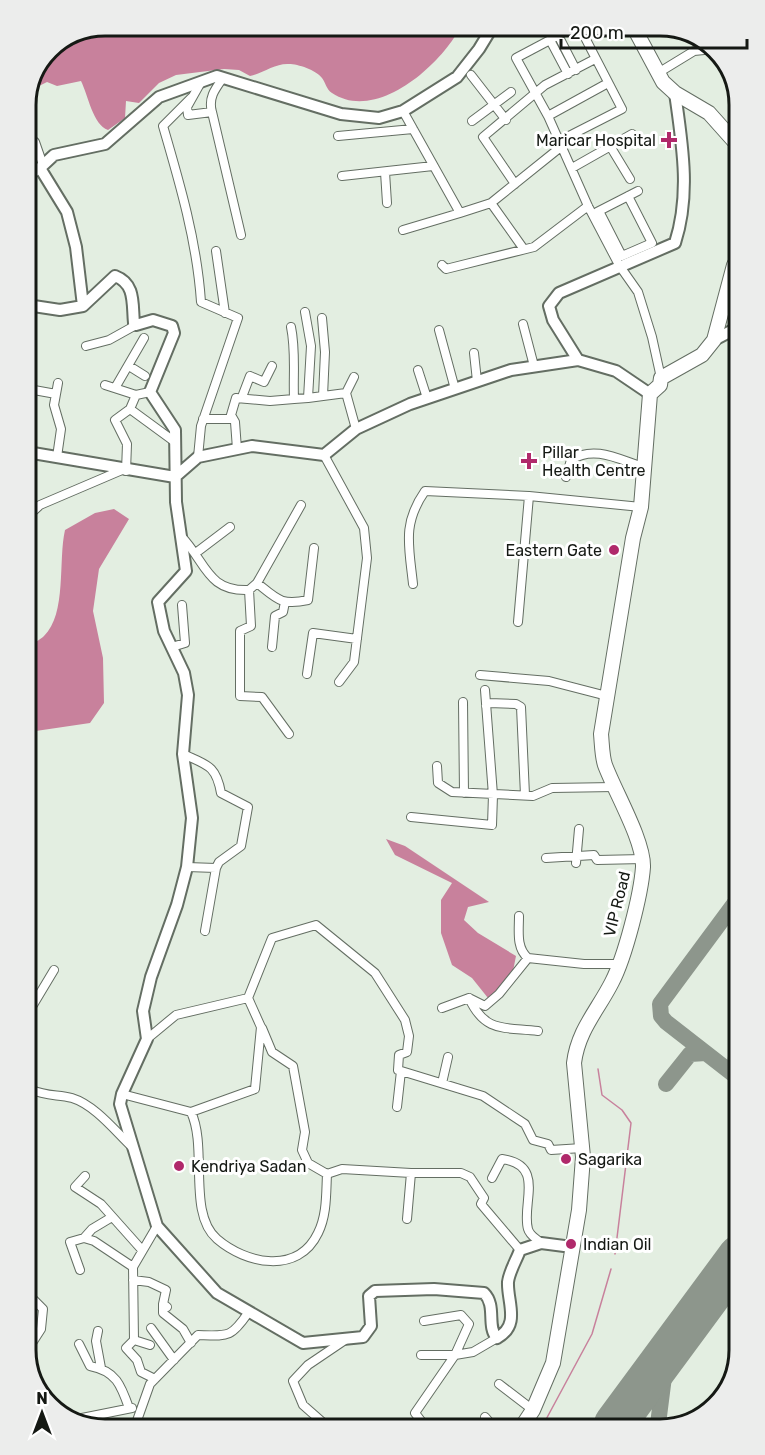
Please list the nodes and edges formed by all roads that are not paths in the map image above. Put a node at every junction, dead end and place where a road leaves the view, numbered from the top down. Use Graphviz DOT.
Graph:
graph roads {
  1 [pos="487,36"];
  2 [pos="556,36"];
  3 [pos="558,36"];
  4 [pos="583,36"];
  5 [pos="638,36"];
  6 [pos="550,40"];
  7 [pos="703,51"];
  8 [pos="595,59"];
  9 [pos="572,72"];
  10 [pos="658,73"];
  11 [pos="471,75"];
  12 [pos="223,78"];
  13 [pos="201,82"];
  14 [pos="608,83"];
  15 [pos="511,92"];
  16 [pos="675,93"];
  17 [pos="537,95"];
  18 [pos="191,98"];
  19 [pos="494,105"];
  20 [pos="212,111"];
  21 [pos="403,111"];
  22 [pos="548,116"];
  23 [pos="506,120"];
  24 [pos="472,121"];
  25 [pos="413,129"];
  26 [pos="632,134"];
  27 [pos="729,135"];
  28 [pos="338,136"];
  29 [pos="36,146"];
  30 [pos="562,146"];
  31 [pos="610,146"];
  32 [pos="41,166"];
  33 [pos="433,166"];
  34 [pos="572,168"];
  35 [pos="36,171"];
  36 [pos="385,172"];
  37 [pos="342,176"];
  38 [pos="630,179"];
  39 [pos="515,184"];
  40 [pos="638,191"];
  41 [pos="628,196"];
  42 [pos="387,203"];
  43 [pos="491,203"];
  44 [pos="588,206"];
  45 [pos="596,212"];
  46 [pos="460,213"];
  47 [pos="404,230"];
  48 [pos="241,235"];
  49 [pos="523,248"];
  50 [pos="216,251"];
  51 [pos="442,265"];
  52 [pos="619,265"];
  53 [pos="729,284"];
  54 [pos="36,306"];
  55 [pos="83,306"];
  56 [pos="305,312"];
  57 [pos="225,313"];
  58 [pos="322,318"];
  59 [pos="523,324"];
  60 [pos="136,325"];
  61 [pos="291,327"];
  62 [pos="439,330"];
  63 [pos="729,332"];
  64 [pos="144,338"];
  65 [pos="714,340"];
  66 [pos="86,346"];
  67 [pos="474,353"];
  68 [pos="578,360"];
  69 [pos="129,366"];
  70 [pos="272,366"];
  71 [pos="534,366"];
  72 [pos="418,370"];
  73 [pos="145,376"];
  74 [pos="354,377"];
  75 [pos="661,378"];
  76 [pos="477,381"];
  77 [pos="58,383"];
  78 [pos="105,385"];
  79 [pos="115,388"];
  80 [pos="455,389"];
  81 [pos="36,390"];
  82 [pos="150,392"];
  83 [pos="346,393"];
  84 [pos="56,394"];
  85 [pos="651,394"];
  86 [pos="135,395"];
  87 [pos="323,396"];
  88 [pos="242,398"];
  89 [pos="308,398"];
  90 [pos="427,398"];
  91 [pos="294,399"];
  92 [pos="130,409"];
  93 [pos="203,418"];
  94 [pos="231,418"];
  95 [pos="356,429"];
  96 [pos="175,442"];
  97 [pos="237,449"];
  98 [pos="36,454"];
  99 [pos="324,455"];
  100 [pos="57,457"];
  101 [pos="198,457"];
  102 [pos="644,467"];
  103 [pos="124,470"];
  104 [pos="175,477"];
  105 [pos="566,477"];
  106 [pos="529,496"];
  107 [pos="301,505"];
  108 [pos="641,507"];
  109 [pos="36,509"];
  110 [pos="230,527"];
  111 [pos="181,536"];
  112 [pos="314,548"];
  113 [pos="197,552"];
  114 [pos="257,583"];
  115 [pos="413,584"];
  116 [pos="249,590"];
  117 [pos="285,602"];
  118 [pos="182,605"];
  119 [pos="518,622"];
  120 [pos="357,639"];
  121 [pos="172,647"];
  122 [pos="272,647"];
  123 [pos="306,674"];
  124 [pos="480,675"];
  125 [pos="339,682"];
  126 [pos="486,690"];
  127 [pos="607,696"];
  128 [pos="463,702"];
  129 [pos="486,706"];
  130 [pos="289,734"];
  131 [pos="183,754"];
  132 [pos="437,766"];
  133 [pos="614,787"];
  134 [pos="464,793"];
  135 [pos="493,795"];
  136 [pos="525,795"];
  137 [pos="411,817"];
  138 [pos="579,829"];
  139 [pos="546,858"];
  140 [pos="643,859"];
  141 [pos="576,860"];
  142 [pos="187,867"];
  143 [pos="216,868"];
  144 [pos="519,916"];
  145 [pos="205,931"];
  146 [pos="528,958"];
  147 [pos="618,964"];
  148 [pos="54,970"];
  149 [pos="248,998"];
  150 [pos="469,998"];
  151 [pos="36,1000"];
  152 [pos="442,1008"];
  153 [pos="261,1027"];
  154 [pos="538,1031"];
  155 [pos="147,1039"];
  156 [pos="448,1057"];
  157 [pos="401,1071"];
  158 [pos="442,1083"];
  159 [pos="36,1091"];
  160 [pos="122,1094"];
  161 [pos="397,1107"];
  162 [pos="191,1112"];
  163 [pos="134,1148"];
  164 [pos="582,1148"];
  165 [pos="411,1173"];
  166 [pos="327,1174"];
  167 [pos="85,1176"];
  168 [pos="492,1178"];
  169 [pos="112,1217"];
  170 [pos="407,1219"];
  171 [pos="157,1226"];
  172 [pos="84,1238"];
  173 [pos="541,1243"];
  174 [pos="572,1247"];
  175 [pos="142,1250"];
  176 [pos="520,1250"];
  177 [pos="133,1267"];
  178 [pos="80,1270"];
  179 [pos="133,1280"];
  180 [pos="36,1304"];
  181 [pos="248,1312"];
  182 [pos="424,1321"];
  183 [pos="151,1328"];
  184 [pos="98,1331"];
  185 [pos="36,1337"];
  186 [pos="498,1338"];
  187 [pos="134,1340"];
  188 [pos="345,1340"];
  189 [pos="191,1343"];
  190 [pos="79,1344"];
  191 [pos="150,1346"];
  192 [pos="455,1354"];
  193 [pos="421,1355"];
  194 [pos="174,1360"];
  195 [pos="101,1368"];
  196 [pos="155,1379"];
  197 [pos="499,1384"];
  198 [pos="142,1405"];
  199 [pos="129,1408"];
  200 [pos="533,1410"];
  201 [pos="88,1417"];
  202 [pos="137,1419"];
  203 [pos="319,1419"];
  204 [pos="420,1419"];
  205 [pos="527,1419"];
  1 -- 21 [label="street"];
  2 -- 6 [label="street"];
  3 -- 9 [label="street"];
  4 -- 8 [label="street"];
  5 -- 10 [label="highway"];
  6 -- 9 [label="street"];
  6 -- 17 [label="street"];
  7 -- 10 [label="street"];
  8 -- 9 [label="street"];
  8 -- 14 [label="street"];
  9 -- 17 [label="street"];
  10 -- 16 [label="highway"];
  11 -- 19 [label="street"];
  12 -- 13 [label="street"];
  12 -- 20 [label="street"];
  12 -- 21 [label="street"];
  13 -- 18 [label="street"];
  13 -- 32 [label="street"];
  14 -- 22 [label="street"];
  14 -- 30 [label="street"];
  15 -- 19 [label="street"];
  16 -- 27 [label="highway"];
  16 -- 52 [label="street"];
  17 -- 22 [label="street"];
  17 -- 23 [label="street"];
  18 -- 20 [label="street"];
  18 -- 57 [label="street"];
  19 -- 23 [label="street"];
  19 -- 24 [label="street"];
  20 -- 48 [label="street"];
  21 -- 25 [label="street"];
  22 -- 30 [label="street"];
  23 -- 39 [label="street"];
  25 -- 28 [label="street"];
  25 -- 33 [label="street"];
  26 -- 31 [label="street"];
  29 -- 32 [label="street"];
  30 -- 34 [label="street"];
  30 -- 39 [label="street"];
  31 -- 34 [label="street"];
  31 -- 38 [label="street"];
  32 -- 35 [label="street"];
  32 -- 55 [label="street"];
  33 -- 36 [label="street"];
  33 -- 46 [label="street"];
  34 -- 44 [label="street"];
  36 -- 37 [label="street"];
  36 -- 42 [label="street"];
  39 -- 43 [label="street"];
  40 -- 41 [label="street"];
  41 -- 45 [label="street"];
  41 -- 45 [label="street"];
  43 -- 46 [label="street"];
  43 -- 49 [label="street"];
  44 -- 45 [label="street"];
  44 -- 49 [label="street"];
  45 -- 52 [label="street"];
  46 -- 47 [label="street"];
  49 -- 51 [label="street"];
  50 -- 57 [label="street"];
  52 -- 68 [label="street"];
  52 -- 75 [label="street"];
  53 -- 65 [label="highway"];
  54 -- 55 [label="street"];
  55 -- 60 [label="street"];
  56 -- 89 [label="street"];
  57 -- 93 [label="street"];
  58 -- 87 [label="street"];
  59 -- 71 [label="street"];
  60 -- 66 [label="street"];
  60 -- 82 [label="street"];
  61 -- 91 [label="street"];
  62 -- 80 [label="street"];
  63 -- 65 [label="street, VIP Road"];
  64 -- 69 [label="street"];
  65 -- 75 [label="highway, VIP Road"];
  67 -- 76 [label="street"];
  68 -- 71 [label="street"];
  68 -- 85 [label="street"];
  69 -- 73 [label="street"];
  69 -- 79 [label="street"];
  70 -- 88 [label="street"];
  71 -- 76 [label="street"];
  72 -- 90 [label="street"];
  74 -- 83 [label="street"];
  75 -- 85 [label="highway, VIP Road"];
  76 -- 80 [label="street"];
  77 -- 84 [label="street"];
  78 -- 79 [label="street"];
  79 -- 86 [label="street"];
  80 -- 90 [label="street"];
  81 -- 84 [label="street"];
  82 -- 86 [label="street"];
  82 -- 96 [label="street"];
  83 -- 87 [label="street"];
  83 -- 95 [label="street"];
  84 -- 100 [label="street"];
  85 -- 102 [label="highway, VIP Road"];
  86 -- 92 [label="street"];
  87 -- 89 [label="street"];
  88 -- 91 [label="street"];
  88 -- 94 [label="street"];
  89 -- 91 [label="street"];
  90 -- 95 [label="street"];
  92 -- 96 [label="street"];
  92 -- 103 [label="street"];
  93 -- 94 [label="street"];
  93 -- 101 [label="street"];
  94 -- 97 [label="street"];
  95 -- 99 [label="street"];
  96 -- 104 [label="street"];
  97 -- 99 [label="street"];
  97 -- 101 [label="street"];
  98 -- 100 [label="street"];
  99 -- 120 [label="street"];
  100 -- 103 [label="street"];
  101 -- 104 [label="street"];
  102 -- 105 [label="street"];
  102 -- 108 [label="highway, VIP Road"];
  103 -- 104 [label="street"];
  103 -- 109 [label="street"];
  104 -- 111 [label="street"];
  106 -- 108 [label="street"];
  106 -- 115 [label="street"];
  106 -- 119 [label="street"];
  107 -- 114 [label="street"];
  108 -- 127 [label="highway, VIP Road"];
  110 -- 113 [label="street"];
  111 -- 113 [label="street"];
  111 -- 121 [label="street"];
  112 -- 117 [label="street"];
  113 -- 116 [label="street"];
  114 -- 116 [label="street"];
  114 -- 117 [label="street"];
  116 -- 130 [label="street"];
  117 -- 122 [label="street"];
  118 -- 121 [label="street"];
  120 -- 123 [label="street"];
  120 -- 125 [label="street"];
  121 -- 131 [label="street"];
  124 -- 127 [label="street"];
  126 -- 129 [label="street"];
  127 -- 133 [label="highway, VIP Road"];
  128 -- 134 [label="street"];
  129 -- 135 [label="street"];
  129 -- 136 [label="street"];
  131 -- 142 [label="street"];
  131 -- 143 [label="street"];
  132 -- 134 [label="street"];
  133 -- 136 [label="street"];
  133 -- 140 [label="highway, VIP Road"];
  134 -- 135 [label="street"];
  135 -- 136 [label="street"];
  135 -- 137 [label="street"];
  138 -- 141 [label="street"];
  139 -- 141 [label="street"];
  140 -- 141 [label="street"];
  140 -- 147 [label="highway, VIP Road"];
  142 -- 143 [label="street"];
  142 -- 155 [label="street"];
  143 -- 145 [label="street"];
  144 -- 146 [label="street"];
  146 -- 147 [label="street"];
  146 -- 150 [label="street"];
  147 -- 164 [label="highway, VIP Road"];
  148 -- 151 [label="street"];
  149 -- 153 [label="street"];
  149 -- 155 [label="street"];
  149 -- 157 [label="street"];
  150 -- 152 [label="street"];
  150 -- 154 [label="street"];
  153 -- 162 [label="street"];
  153 -- 166 [label="street"];
  155 -- 160 [label="street"];
  156 -- 158 [label="street"];
  157 -- 158 [label="street"];
  157 -- 161 [label="street"];
  158 -- 164 [label="street"];
  159 -- 163 [label="street"];
  160 -- 162 [label="street"];
  160 -- 163 [label="street"];
  162 -- 166 [label="street"];
  163 -- 171 [label="street"];
  164 -- 174 [label="highway, VIP Road"];
  165 -- 166 [label="street"];
  165 -- 170 [label="street"];
  165 -- 176 [label="street"];
  167 -- 169 [label="street"];
  168 -- 173 [label="street"];
  169 -- 172 [label="street"];
  169 -- 175 [label="street"];
  171 -- 175 [label="street"];
  171 -- 181 [label="street"];
  172 -- 177 [label="street"];
  172 -- 178 [label="street"];
  173 -- 174 [label="street"];
  173 -- 176 [label="street"];
  174 -- 200 [label="highway, VIP Road"];
  175 -- 177 [label="street"];
  176 -- 186 [label="street"];
  177 -- 179 [label="street"];
  179 -- 187 [label="street"];
  179 -- 189 [label="street"];
  180 -- 185 [label="street"];
  181 -- 188 [label="street"];
  181 -- 189 [label="street"];
  182 -- 192 [label="street"];
  183 -- 194 [label="street"];
  184 -- 195 [label="street"];
  186 -- 188 [label="street"];
  186 -- 192 [label="street"];
  187 -- 191 [label="street"];
  187 -- 196 [label="street"];
  188 -- 203 [label="street"];
  189 -- 194 [label="street"];
  190 -- 195 [label="street"];
  192 -- 193 [label="street"];
  192 -- 204 [label="street"];
  194 -- 196 [label="street"];
  195 -- 199 [label="street"];
  196 -- 198 [label="street"];
  197 -- 200 [label="street"];
  198 -- 199 [label="street"];
  198 -- 202 [label="street"];
  199 -- 201 [label="street"];
  200 -- 205 [label="highway, VIP Road"];
}
